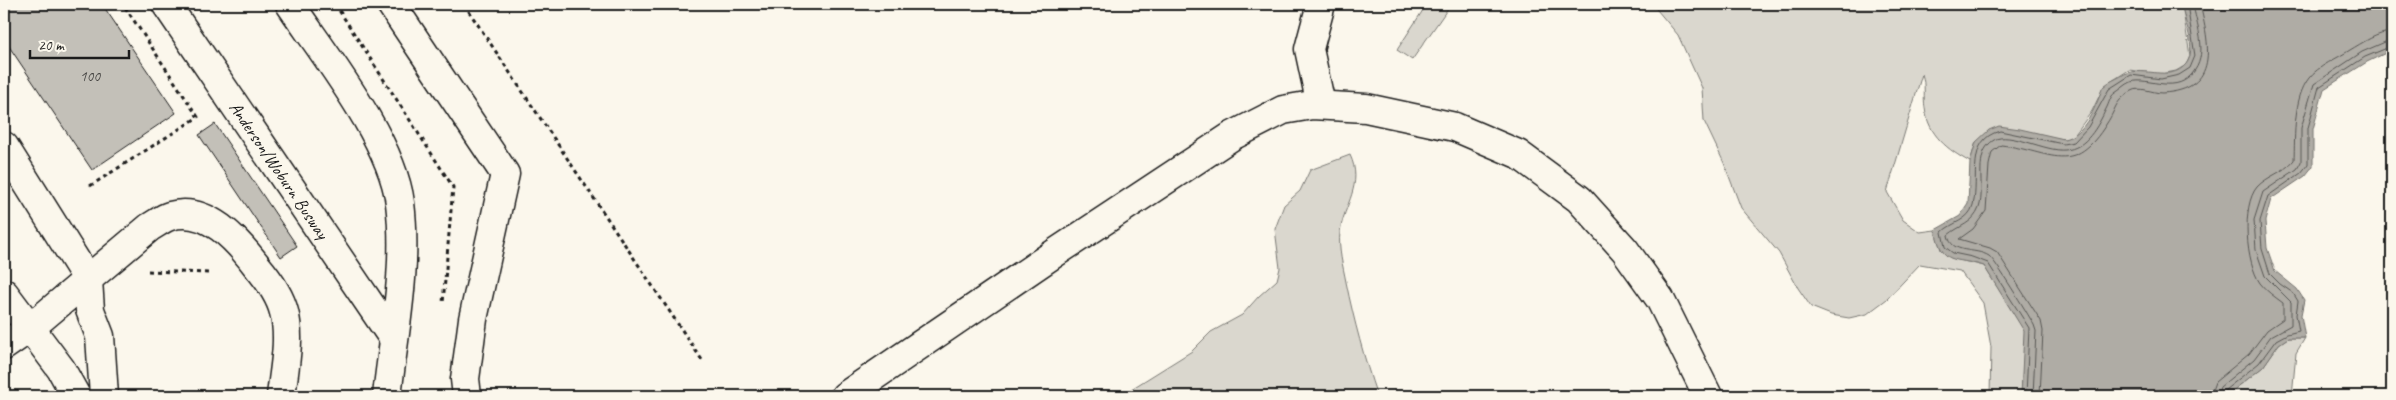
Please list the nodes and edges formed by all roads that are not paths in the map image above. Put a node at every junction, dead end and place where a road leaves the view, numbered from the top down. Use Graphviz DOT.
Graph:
graph roads {
  1 [pos="166,4"];
  2 [pos="290,4"];
  3 [pos="391,4"];
  4 [pos="1321,4"];
  5 [pos="1321,105"];
  6 [pos="4,146"];
  7 [pos="88,280"];
  8 [pos="4,293"];
  9 [pos="30,328"];
  10 [pos="393,338"];
  11 [pos="4,346"];
  12 [pos="76,396"];
  13 [pos="104,396"];
  14 [pos="281,396"];
  15 [pos="387,396"];
  16 [pos="467,396"];
  17 [pos="845,396"];
  18 [pos="1708,396"];
  1 -- 10 [label="lane, Anderson/Woburn Busway"];
  2 -- 10 [label="lane"];
  3 -- 16 [label="lane"];
  4 -- 5 [label="lane"];
  5 -- 17 [label="lane"];
  5 -- 18 [label="lane"];
  6 -- 7 [label="lane"];
  7 -- 9 [label="lane"];
  7 -- 13 [label="lane"];
  7 -- 14 [label="lane"];
  8 -- 9 [label="lane"];
  9 -- 11 [label="lane"];
  9 -- 12 [label="lane"];
  10 -- 15 [label="lane"];
}
